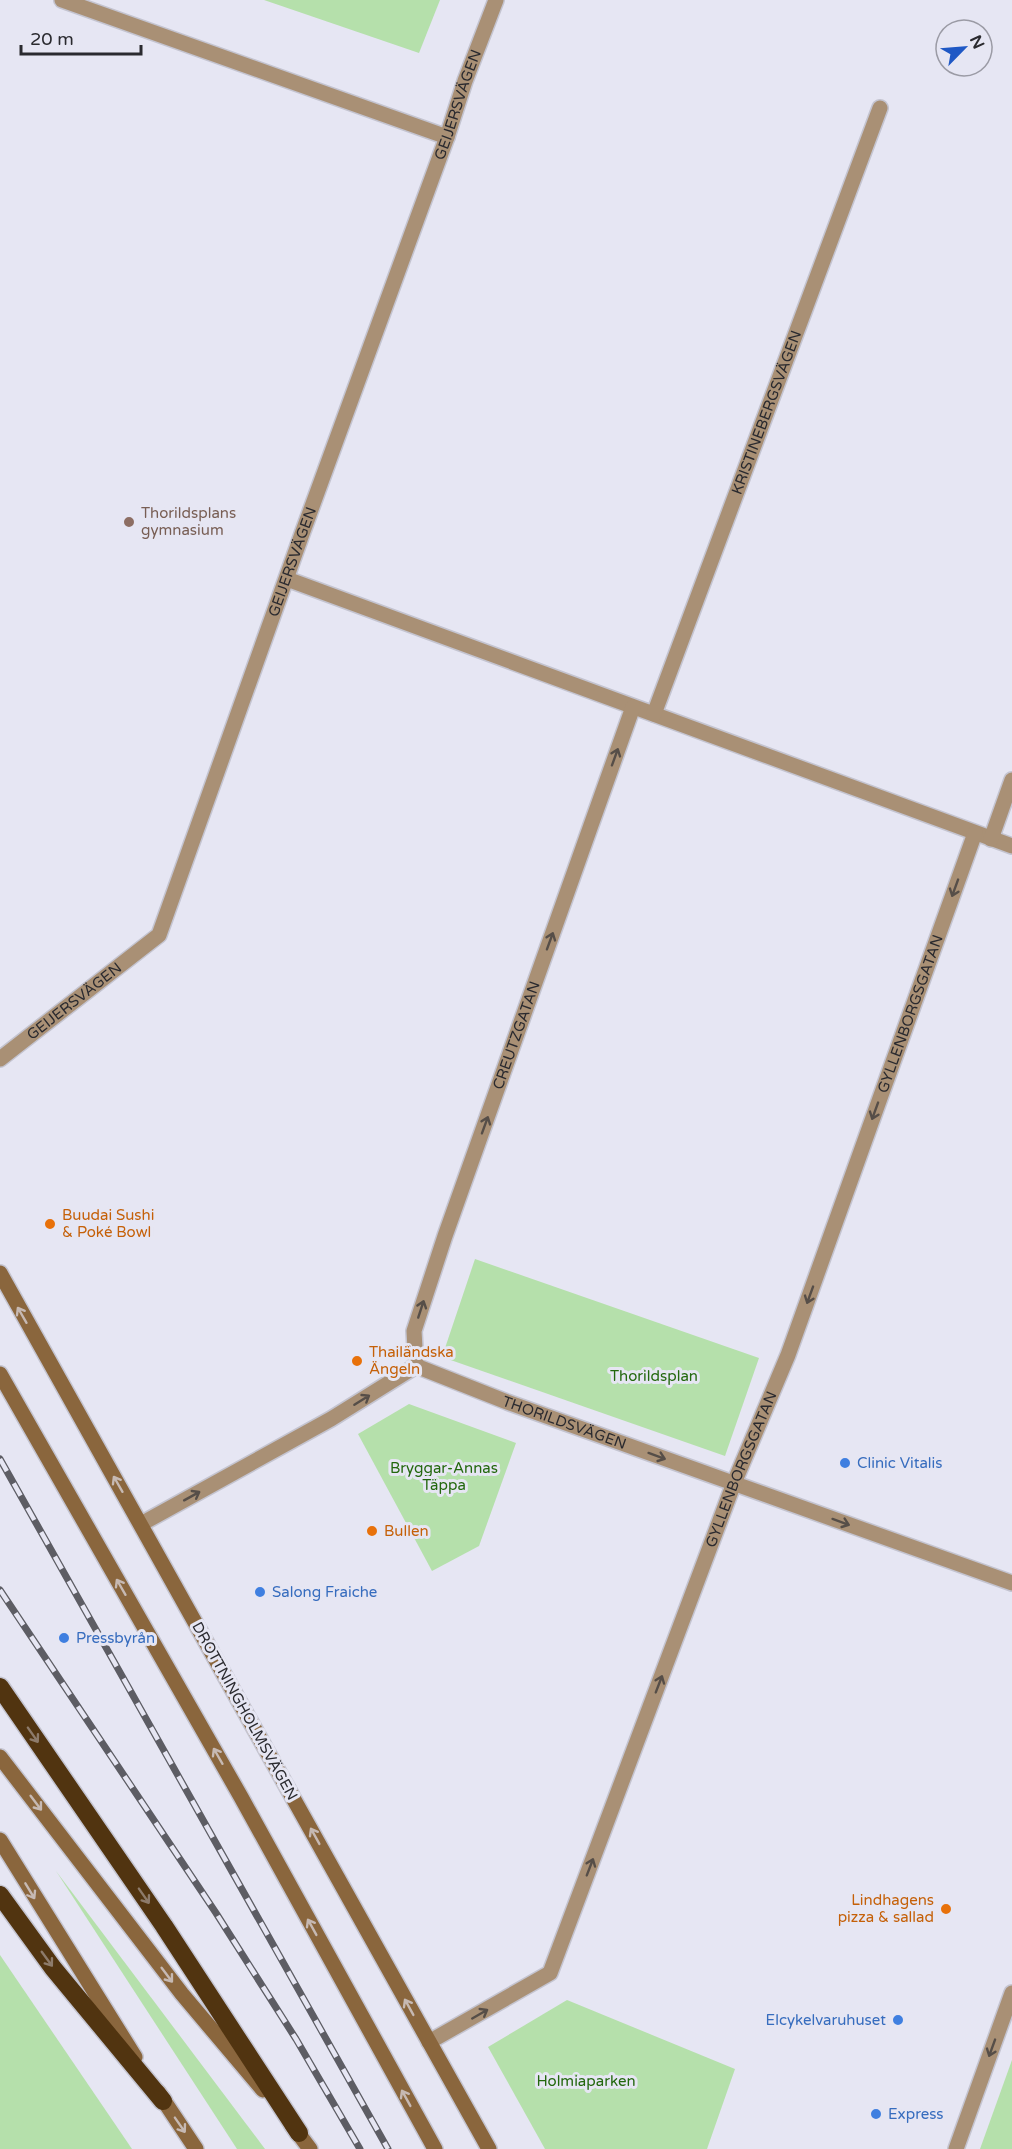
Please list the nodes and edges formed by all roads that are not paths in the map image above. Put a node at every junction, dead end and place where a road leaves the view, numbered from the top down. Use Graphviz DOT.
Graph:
graph roads {
  1 [pos="62,0"];
  2 [pos="496,0"];
  3 [pos="880,108"];
  4 [pos="447,137"];
  5 [pos="287,579"];
  6 [pos="633,707"];
  7 [pos="654,714"];
  8 [pos="1012,780"];
  9 [pos="975,833"];
  10 [pos="991,839"];
  11 [pos="1012,846"];
  12 [pos="0,1059"];
  13 [pos="0,1273"];
  14 [pos="416,1366"];
  15 [pos="0,1369"];
  16 [pos="0,1374"];
  17 [pos="13,1396"];
  18 [pos="734,1483"];
  19 [pos="141,1524"];
  20 [pos="1012,1583"];
  21 [pos="0,1687"];
  22 [pos="0,1757"];
  23 [pos="0,1840"];
  24 [pos="0,1895"];
  25 [pos="1012,1993"];
  26 [pos="429,2042"];
  27 [pos="163,2101"];
  28 [pos="299,2133"];
  29 [pos="196,2149"];
  30 [pos="310,2149"];
  31 [pos="435,2149"];
  32 [pos="489,2149"];
  33 [pos="956,2149"];
  1 -- 4 [label="street"];
  2 -- 4 [label="street, GEIJERSVÄGEN"];
  3 -- 7 [label="street, KRISTINEBERGSVÄGEN"];
  4 -- 5 [label="street, GEIJERSVÄGEN"];
  5 -- 6 [label="street"];
  5 -- 12 [label="street, GEIJERSVÄGEN"];
  6 -- 7 [label="street"];
  14 -- 6 [label="street, CREUTZGATAN, one-way"];
  7 -- 9 [label="street"];
  8 -- 10 [label="street"];
  9 -- 10 [label="street"];
  9 -- 18 [label="street, GYLLENBORGSGATAN, one-way"];
  10 -- 11 [label="street"];
  19 -- 13 [label="main road, DROTTNINGHOLMSVÄGEN, one-way"];
  14 -- 18 [label="street, THORILDSVÄGEN, one-way"];
  19 -- 14 [label="street, one-way"];
  15 -- 17 [label="main road"];
  16 -- 17 [label="main road"];
  31 -- 17 [label="main road, one-way"];
  18 -- 20 [label="street, THORILDSVÄGEN, one-way"];
  26 -- 18 [label="street, GYLLENBORGSGATAN, one-way"];
  26 -- 19 [label="main road, DROTTNINGHOLMSVÄGEN, one-way"];
  21 -- 28 [label="highway, one-way"];
  22 -- 28 [label="main road, one-way"];
  23 -- 27 [label="main road, one-way"];
  24 -- 27 [label="highway, one-way"];
  25 -- 33 [label="street, one-way"];
  26 -- 32 [label="main road, DROTTNINGHOLMSVÄGEN"];
  27 -- 29 [label="main road, one-way"];
  28 -- 30 [label="main road"];
}
